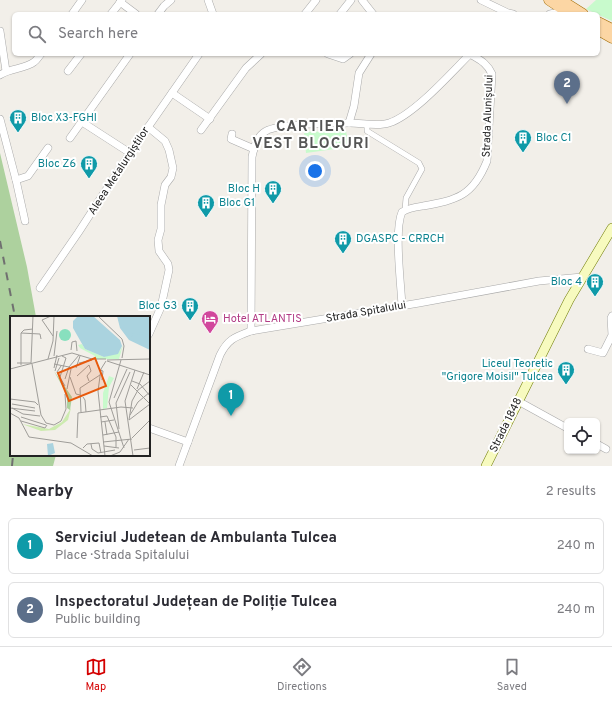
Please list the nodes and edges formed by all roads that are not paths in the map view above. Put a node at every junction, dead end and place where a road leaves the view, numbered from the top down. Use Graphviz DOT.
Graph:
graph roads {
  1 [pos="82,0"];
  2 [pos="171,0"];
  3 [pos="208,0"];
  4 [pos="316,0"];
  5 [pos="351,0"];
  6 [pos="362,0"];
  7 [pos="481,0"];
  8 [pos="549,0"];
  9 [pos="561,0"];
  10 [pos="121,1"];
  11 [pos="73,12"];
  12 [pos="113,12"];
  13 [pos="134,12"];
  14 [pos="160,12"];
  15 [pos="212,12"];
  16 [pos="307,12"];
  17 [pos="342,12"];
  18 [pos="371,12"];
  19 [pos="506,12"];
  20 [pos="567,12"];
  21 [pos="580,12"];
  22 [pos="600,23"];
  23 [pos="612,29"];
  24 [pos="0,31"];
  25 [pos="600,31"];
  26 [pos="612,38"];
  27 [pos="39,56"];
  28 [pos="79,56"];
  29 [pos="129,56"];
  30 [pos="198,56"];
  31 [pos="259,56"];
  32 [pos="334,56"];
  33 [pos="347,56"];
  34 [pos="370,56"];
  35 [pos="468,56"];
  36 [pos="474,56"];
  37 [pos="68,71"];
  38 [pos="3,73"];
  39 [pos="172,93"];
  40 [pos="0,119"];
  41 [pos="210,119"];
  42 [pos="82,122"];
  43 [pos="350,123"];
  44 [pos="367,124"];
  45 [pos="148,127"];
  46 [pos="201,130"];
  47 [pos="232,134"];
  48 [pos="70,138"];
  49 [pos="48,148"];
  50 [pos="254,149"];
  51 [pos="130,153"];
  52 [pos="16,180"];
  53 [pos="405,210"];
  54 [pos="25,221"];
  55 [pos="612,228"];
  56 [pos="582,277"];
  57 [pos="40,288"];
  58 [pos="402,306"];
  59 [pos="612,316"];
  60 [pos="251,331"];
  61 [pos="150,332"];
  62 [pos="588,349"];
  63 [pos="518,401"];
  64 [pos="564,426"];
  65 [pos="150,428"];
  66 [pos="188,442"];
  67 [pos="600,446"];
  68 [pos="606,449"];
  69 [pos="179,466"];
  70 [pos="486,466"];
  1 -- 11 [label="street"];
  2 -- 14 [label="street"];
  3 -- 15 [label="street"];
  4 -- 16 [label="street"];
  5 -- 17 [label="street"];
  6 -- 18 [label="street"];
  7 -- 19 [label="street"];
  8 -- 20 [label="main road"];
  9 -- 21 [label="main road"];
  10 -- 12 [label="street"];
  10 -- 13 [label="street"];
  22 -- 23 [label="main road"];
  24 -- 38 [label="street"];
  25 -- 26 [label="main road"];
  27 -- 38 [label="street"];
  28 -- 37 [label="street"];
  29 -- 42 [label="street"];
  30 -- 39 [label="street, Aleea Metalurgiștilor"];
  31 -- 41 [label="street"];
  32 -- 33 [label="street"];
  34 -- 43 [label="street"];
  35 -- 44 [label="street, Strada Alunișului"];
  36 -- 53 [label="street, Strada Alunișului"];
  39 -- 41 [label="street"];
  39 -- 45 [label="street, Aleea Metalurgiștilor"];
  40 -- 52 [label="street"];
  41 -- 46 [label="street"];
  42 -- 48 [label="street"];
  42 -- 51 [label="street"];
  43 -- 44 [label="street, Strada Alunișului"];
  43 -- 50 [label="street, Strada Alunișului"];
  44 -- 53 [label="street"];
  45 -- 51 [label="street, Aleea Metalurgiștilor"];
  45 -- 61 [label="street"];
  47 -- 50 [label="street"];
  49 -- 52 [label="street"];
  50 -- 60 [label="street, Strada Alunișului"];
  51 -- 57 [label="street, Aleea Metalurgiștilor"];
  52 -- 54 [label="street"];
  53 -- 58 [label="street"];
  55 -- 56 [label="main road"];
  56 -- 58 [label="street, Strada Spitalului"];
  56 -- 63 [label="main road, Strada 1848"];
  58 -- 60 [label="street, Strada Spitalului"];
  59 -- 62 [label="street"];
  60 -- 66 [label="street, Strada Spitalului"];
  63 -- 64 [label="street"];
  63 -- 70 [label="main road, Strada 1848"];
  65 -- 66 [label="street"];
  66 -- 69 [label="street, Strada Spitalului"];
  67 -- 68 [label="street"];
}
